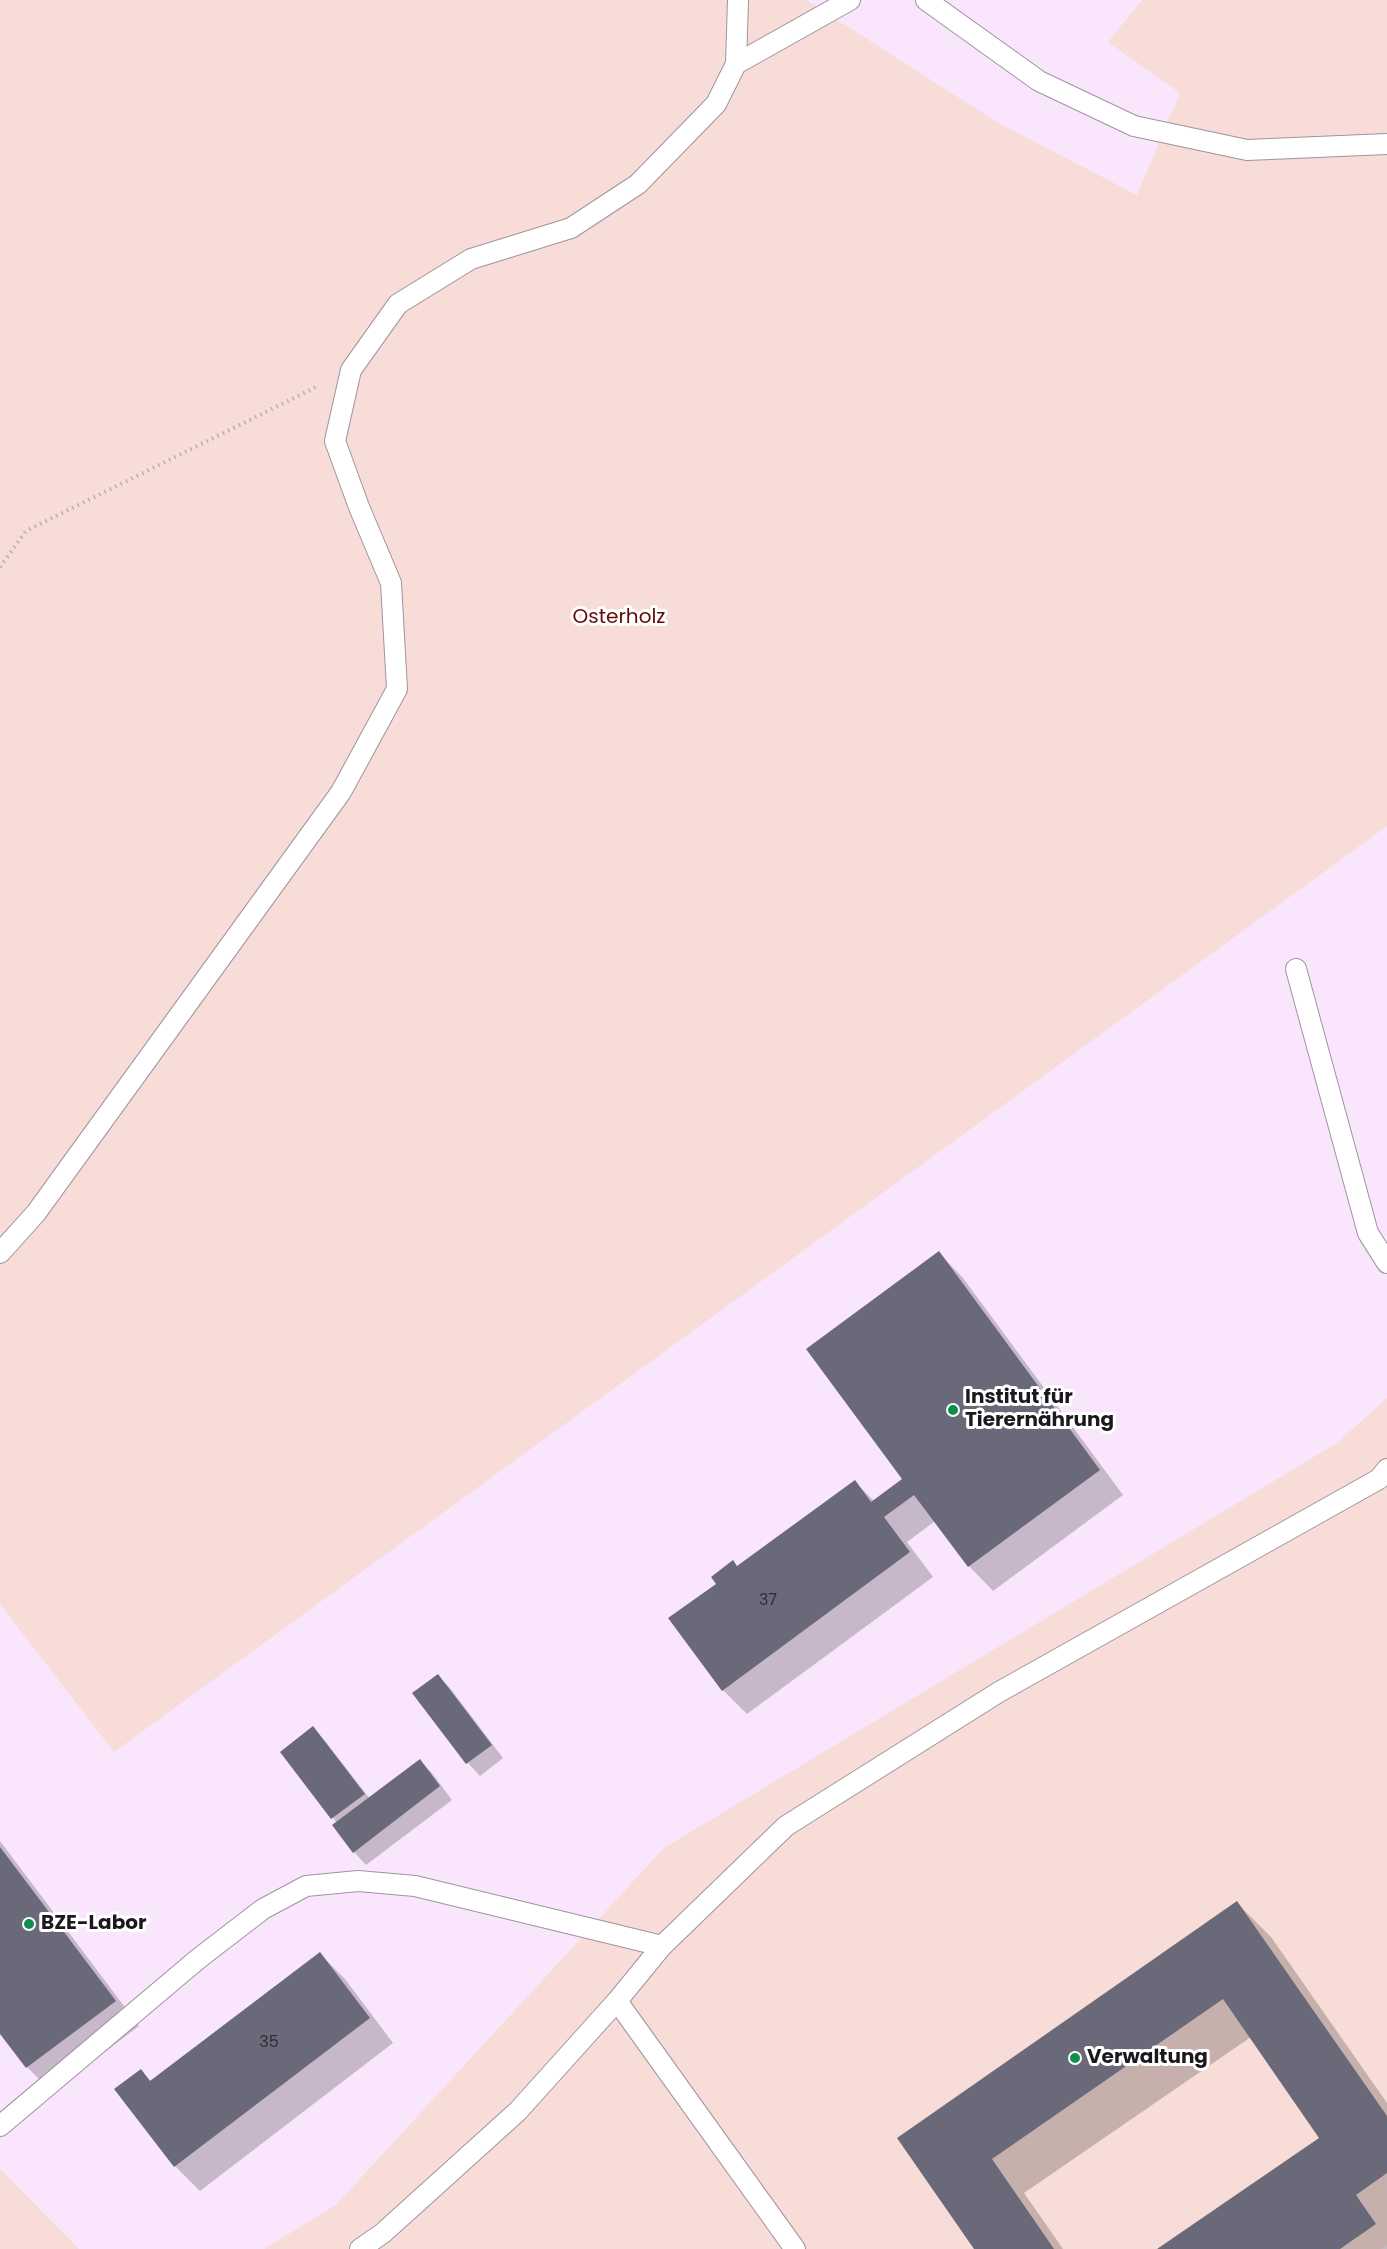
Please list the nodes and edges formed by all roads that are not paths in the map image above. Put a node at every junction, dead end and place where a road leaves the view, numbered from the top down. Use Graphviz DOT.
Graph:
graph roads {
  1 [pos="738,0"];
  2 [pos="850,0"];
  3 [pos="926,0"];
  4 [pos="736,64"];
  5 [pos="1387,144"];
  6 [pos="1296,969"];
  7 [pos="0,1253"];
  8 [pos="1387,1263"];
  9 [pos="1384,1479"];
  10 [pos="662,1946"];
  11 [pos="617,2001"];
  12 [pos="0,2126"];
  13 [pos="360,2249"];
  14 [pos="795,2249"];
  1 -- 4 [label="lane"];
  2 -- 4 [label="lane"];
  3 -- 5 [label="lane"];
  4 -- 7 [label="lane"];
  6 -- 8 [label="lane"];
  9 -- 10 [label="lane"];
  10 -- 11 [label="lane"];
  10 -- 12 [label="lane"];
  11 -- 13 [label="lane"];
  11 -- 14 [label="lane"];
}
